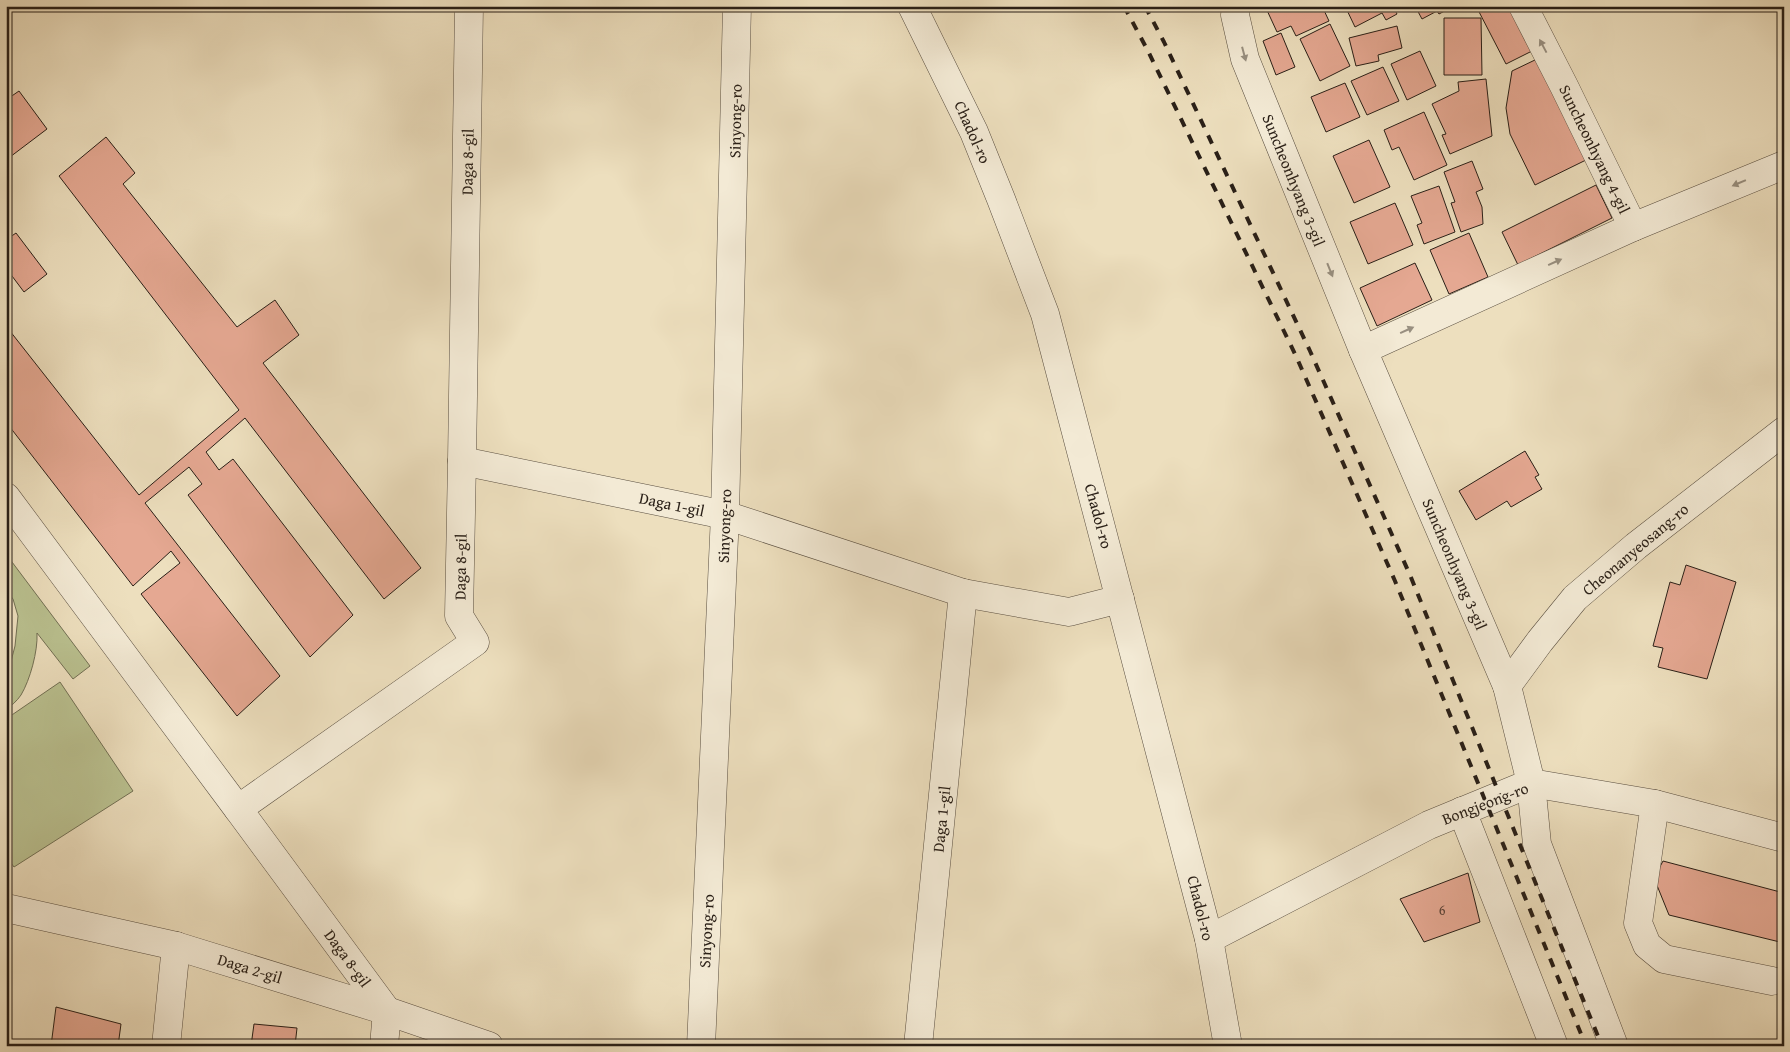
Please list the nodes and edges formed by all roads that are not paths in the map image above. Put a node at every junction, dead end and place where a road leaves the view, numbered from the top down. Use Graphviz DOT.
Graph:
graph roads {
  1 [pos="469,6"];
  2 [pos="737,6"];
  3 [pos="912,6"];
  4 [pos="1236,6"];
  5 [pos="1522,6"];
  6 [pos="1784,164"];
  7 [pos="1633,227"];
  8 [pos="1363,350"];
  9 [pos="1784,431"];
  10 [pos="462,462"];
  11 [pos="6,497"];
  12 [pos="725,515"];
  13 [pos="963,593"];
  14 [pos="1120,599"];
  15 [pos="1507,686"];
  16 [pos="1531,783"];
  17 [pos="1655,804"];
  18 [pos="238,809"];
  19 [pos="1462,811"];
  20 [pos="1784,838"];
  21 [pos="6,908"];
  22 [pos="1209,939"];
  23 [pos="176,946"];
  24 [pos="1772,981"];
  25 [pos="387,1011"];
  26 [pos="166,1046"];
  27 [pos="384,1046"];
  28 [pos="489,1046"];
  29 [pos="701,1046"];
  30 [pos="918,1046"];
  31 [pos="1228,1046"];
  32 [pos="1554,1046"];
  33 [pos="1614,1046"];
  1 -- 10 [label="street, Daga 8-gil"];
  2 -- 12 [label="street, Sinyong-ro"];
  3 -- 14 [label="street, Chadol-ro"];
  4 -- 8 [label="street, Suncheonhyang 3-gil, one-way"];
  7 -- 5 [label="street, Suncheonhyang 4-gil, one-way"];
  6 -- 7 [label="street, Suncheonhyang 4-gil, one-way"];
  8 -- 7 [label="street, one-way"];
  8 -- 15 [label="street, Suncheonhyang 3-gil"];
  9 -- 15 [label="street, Cheonanyeosang-ro"];
  10 -- 12 [label="street, Daga 1-gil"];
  10 -- 18 [label="street, Daga 8-gil"];
  11 -- 18 [label="street"];
  12 -- 13 [label="street, Daga 1-gil"];
  12 -- 29 [label="street, Sinyong-ro"];
  13 -- 14 [label="street, Daga 1-gil"];
  13 -- 30 [label="street, Daga 1-gil"];
  14 -- 22 [label="street, Chadol-ro"];
  15 -- 16 [label="street, Suncheonhyang 3-gil"];
  16 -- 17 [label="street, Bongjeong-ro"];
  16 -- 19 [label="street, Bongjeong-ro"];
  16 -- 33 [label="street, Suncheonhyang 3-gil"];
  17 -- 20 [label="street, Bongjeong-ro"];
  17 -- 24 [label="street"];
  18 -- 25 [label="street, Daga 8-gil"];
  19 -- 22 [label="street, Bongjeong-ro"];
  19 -- 32 [label="street"];
  21 -- 23 [label="street, Daga 2-gil"];
  22 -- 31 [label="street, Chadol-ro"];
  23 -- 25 [label="street, Daga 2-gil"];
  23 -- 26 [label="street"];
  25 -- 27 [label="street"];
  25 -- 28 [label="street, Daga 2-gil"];
}
